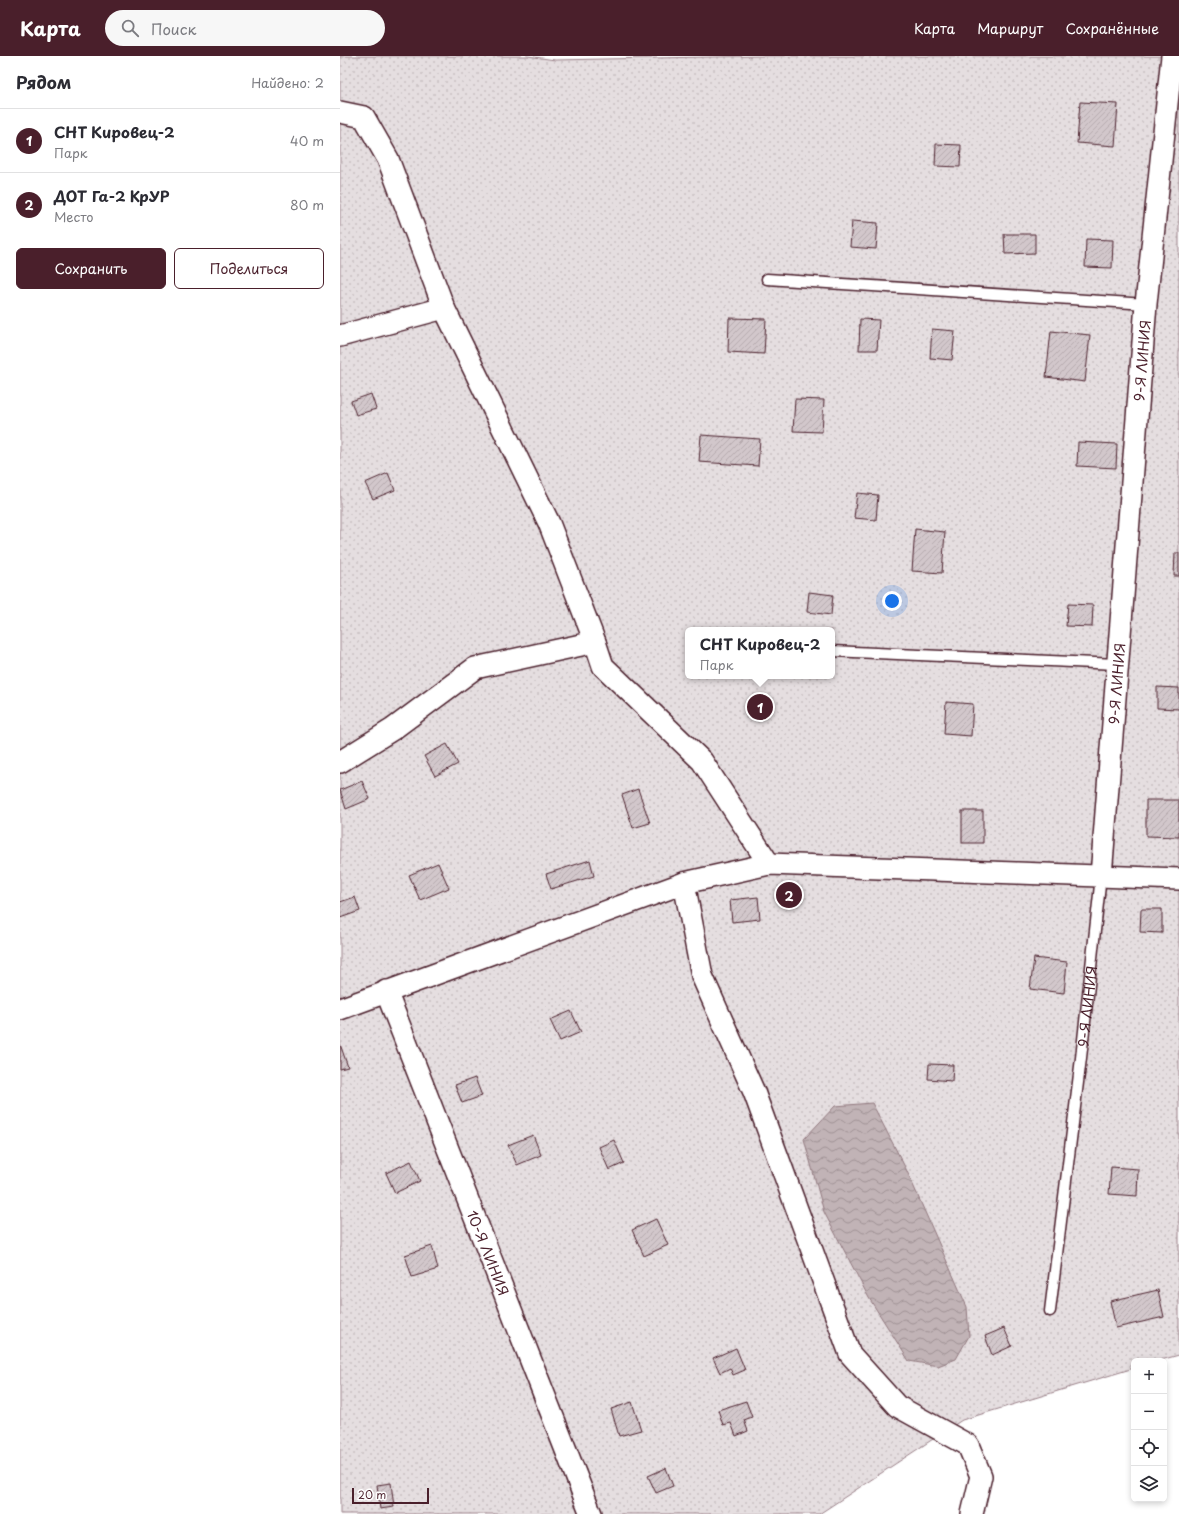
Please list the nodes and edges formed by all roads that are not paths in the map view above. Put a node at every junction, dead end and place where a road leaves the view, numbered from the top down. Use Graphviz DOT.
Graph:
graph roads {
  1 [pos="1172,56"];
  2 [pos="340,112"];
  3 [pos="768,280"];
  4 [pos="1146,304"];
  5 [pos="444,308"];
  6 [pos="340,336"];
  7 [pos="595,642"];
  8 [pos="835,651"];
  9 [pos="1117,664"];
  10 [pos="340,762"];
  11 [pos="769,864"];
  12 [pos="1101,876"];
  13 [pos="1179,879"];
  14 [pos="684,882"];
  15 [pos="386,991"];
  16 [pos="340,1009"];
  17 [pos="1050,1311"];
  18 [pos="591,1514"];
  19 [pos="972,1514"];
  1 -- 4 [label="street, 9-Я ЛИНИЯ"];
  2 -- 5 [label="street"];
  3 -- 4 [label="lane"];
  4 -- 9 [label="street, 9-Я ЛИНИЯ"];
  5 -- 6 [label="street"];
  5 -- 7 [label="street"];
  7 -- 10 [label="street"];
  7 -- 11 [label="street"];
  8 -- 9 [label="lane"];
  9 -- 12 [label="street, 9-Я ЛИНИЯ"];
  11 -- 12 [label="street"];
  11 -- 14 [label="street"];
  12 -- 13 [label="street"];
  12 -- 17 [label="lane, 9-Я ЛИНИЯ"];
  14 -- 15 [label="street"];
  14 -- 19 [label="street"];
  15 -- 16 [label="street"];
  15 -- 18 [label="street, 10-Я ЛИНИЯ"];
}
